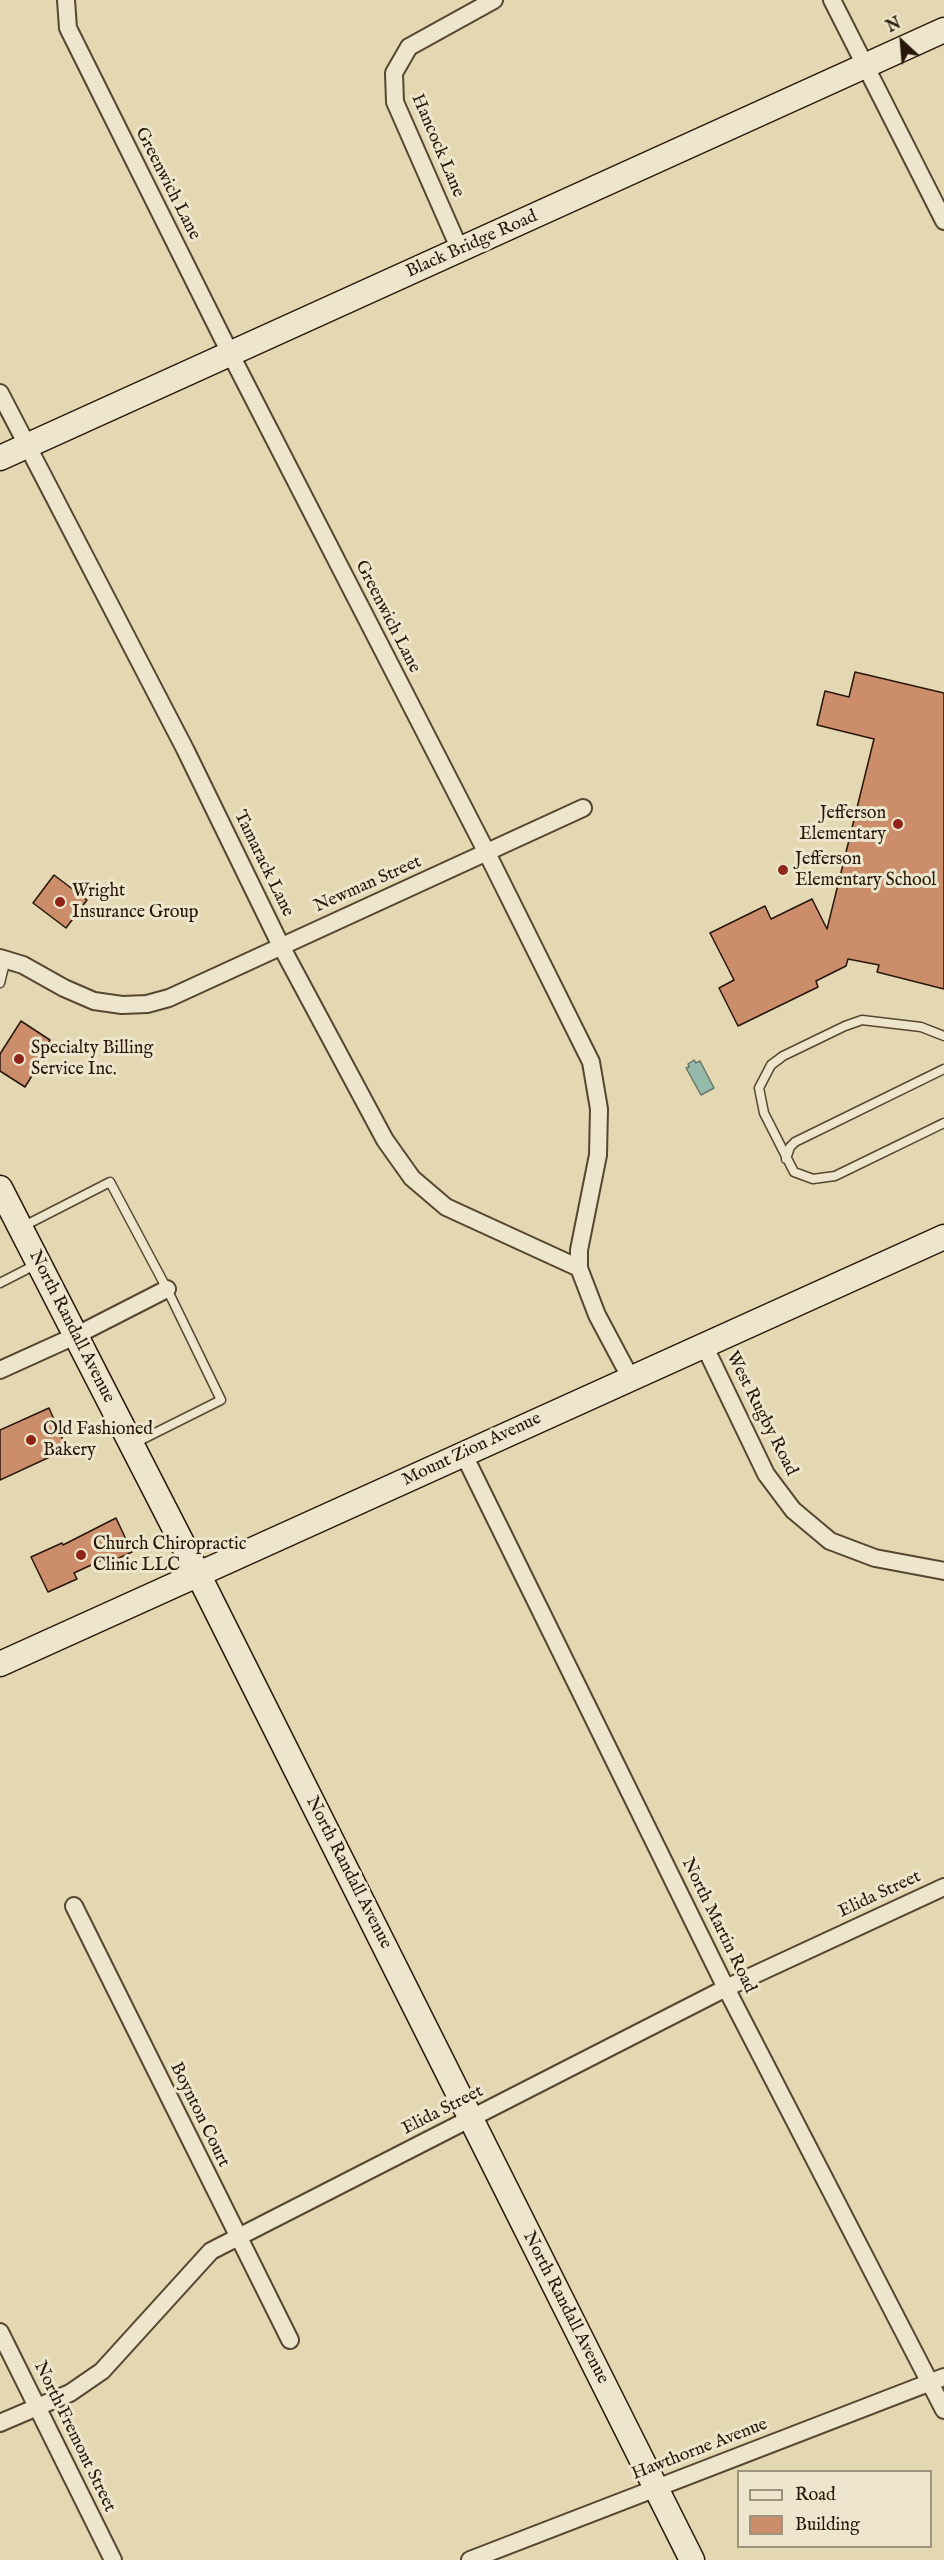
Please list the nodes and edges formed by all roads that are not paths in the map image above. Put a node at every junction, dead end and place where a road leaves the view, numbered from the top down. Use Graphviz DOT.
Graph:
graph roads {
  1 [pos="66,0"];
  2 [pos="494,0"];
  3 [pos="832,0"];
  4 [pos="944,30"];
  5 [pos="865,66"];
  6 [pos="944,221"];
  7 [pos="460,250"];
  8 [pos="231,355"];
  9 [pos="0,393"];
  10 [pos="27,446"];
  11 [pos="0,458"];
  12 [pos="583,808"];
  13 [pos="487,853"];
  14 [pos="281,946"];
  15 [pos="3,959"];
  16 [pos="0,983"];
  17 [pos="944,1036"];
  18 [pos="944,1069"];
  19 [pos="944,1123"];
  20 [pos="930,1130"];
  21 [pos="944,1132"];
  22 [pos="786,1159"];
  23 [pos="0,1188"];
  24 [pos="21,1228"];
  25 [pos="944,1237"];
  26 [pos="38,1263"];
  27 [pos="579,1268"];
  28 [pos="0,1283"];
  29 [pos="167,1289"];
  30 [pos="75,1336"];
  31 [pos="704,1345"];
  32 [pos="0,1370"];
  33 [pos="630,1377"];
  34 [pos="131,1445"];
  35 [pos="464,1455"];
  36 [pos="944,1571"];
  37 [pos="198,1574"];
  38 [pos="0,1664"];
  39 [pos="944,1887"];
  40 [pos="74,1906"];
  41 [pos="726,1988"];
  42 [pos="470,2119"];
  43 [pos="238,2237"];
  44 [pos="0,2332"];
  45 [pos="290,2340"];
  46 [pos="937,2380"];
  47 [pos="39,2407"];
  48 [pos="944,2410"];
  49 [pos="0,2423"];
  50 [pos="655,2487"];
  51 [pos="113,2560"];
  52 [pos="470,2560"];
  53 [pos="692,2560"];
  1 -- 8 [label="street, Greenwich Lane"];
  2 -- 7 [label="street, Hancock Lane"];
  3 -- 5 [label="street"];
  4 -- 5 [label="street, Black Bridge Road"];
  5 -- 6 [label="street"];
  5 -- 7 [label="street, Black Bridge Road"];
  7 -- 8 [label="street, Black Bridge Road"];
  8 -- 10 [label="street, Black Bridge Road"];
  8 -- 13 [label="street, Greenwich Lane"];
  9 -- 10 [label="street, Tamarack Lane"];
  10 -- 11 [label="street, Black Bridge Road"];
  10 -- 14 [label="street, Tamarack Lane"];
  12 -- 13 [label="street, Newman Street"];
  13 -- 14 [label="street, Newman Street"];
  13 -- 27 [label="street, Greenwich Lane"];
  14 -- 15 [label="street, Newman Street"];
  14 -- 27 [label="street, Tamarack Lane"];
  15 -- 16 [label="lane"];
  17 -- 22 [label="lane"];
  18 -- 22 [label="lane"];
  19 -- 20 [label="lane"];
  20 -- 21 [label="lane"];
  20 -- 22 [label="lane"];
  23 -- 24 [label="street, North Randall Avenue"];
  24 -- 26 [label="street, North Randall Avenue"];
  24 -- 29 [label="lane"];
  25 -- 31 [label="street, Mount Zion Avenue"];
  26 -- 28 [label="lane"];
  26 -- 30 [label="street, North Randall Avenue"];
  27 -- 33 [label="street"];
  29 -- 30 [label="street"];
  29 -- 34 [label="lane"];
  30 -- 32 [label="street"];
  30 -- 34 [label="street, North Randall Avenue"];
  31 -- 33 [label="street, Mount Zion Avenue"];
  31 -- 36 [label="street, West Rugby Road"];
  33 -- 35 [label="street, Mount Zion Avenue"];
  34 -- 37 [label="street, North Randall Avenue"];
  35 -- 37 [label="street, Mount Zion Avenue"];
  35 -- 41 [label="street, North Martin Road"];
  37 -- 38 [label="street, Mount Zion Avenue"];
  37 -- 42 [label="street, North Randall Avenue"];
  39 -- 41 [label="street, Elida Street"];
  40 -- 43 [label="street, Boynton Court"];
  41 -- 42 [label="street, Elida Street"];
  41 -- 46 [label="street, North Martin Road"];
  42 -- 43 [label="street, Elida Street"];
  42 -- 50 [label="street, North Randall Avenue"];
  43 -- 45 [label="street, Boynton Court"];
  43 -- 47 [label="street, Elida Street"];
  44 -- 47 [label="street, North Fremont Street"];
  46 -- 48 [label="street, North Martin Road"];
  46 -- 50 [label="street, Hawthorne Avenue"];
  47 -- 49 [label="street, Elida Street"];
  47 -- 51 [label="street, North Fremont Street"];
  50 -- 52 [label="street, Hawthorne Avenue"];
  50 -- 53 [label="street, North Randall Avenue"];
}
